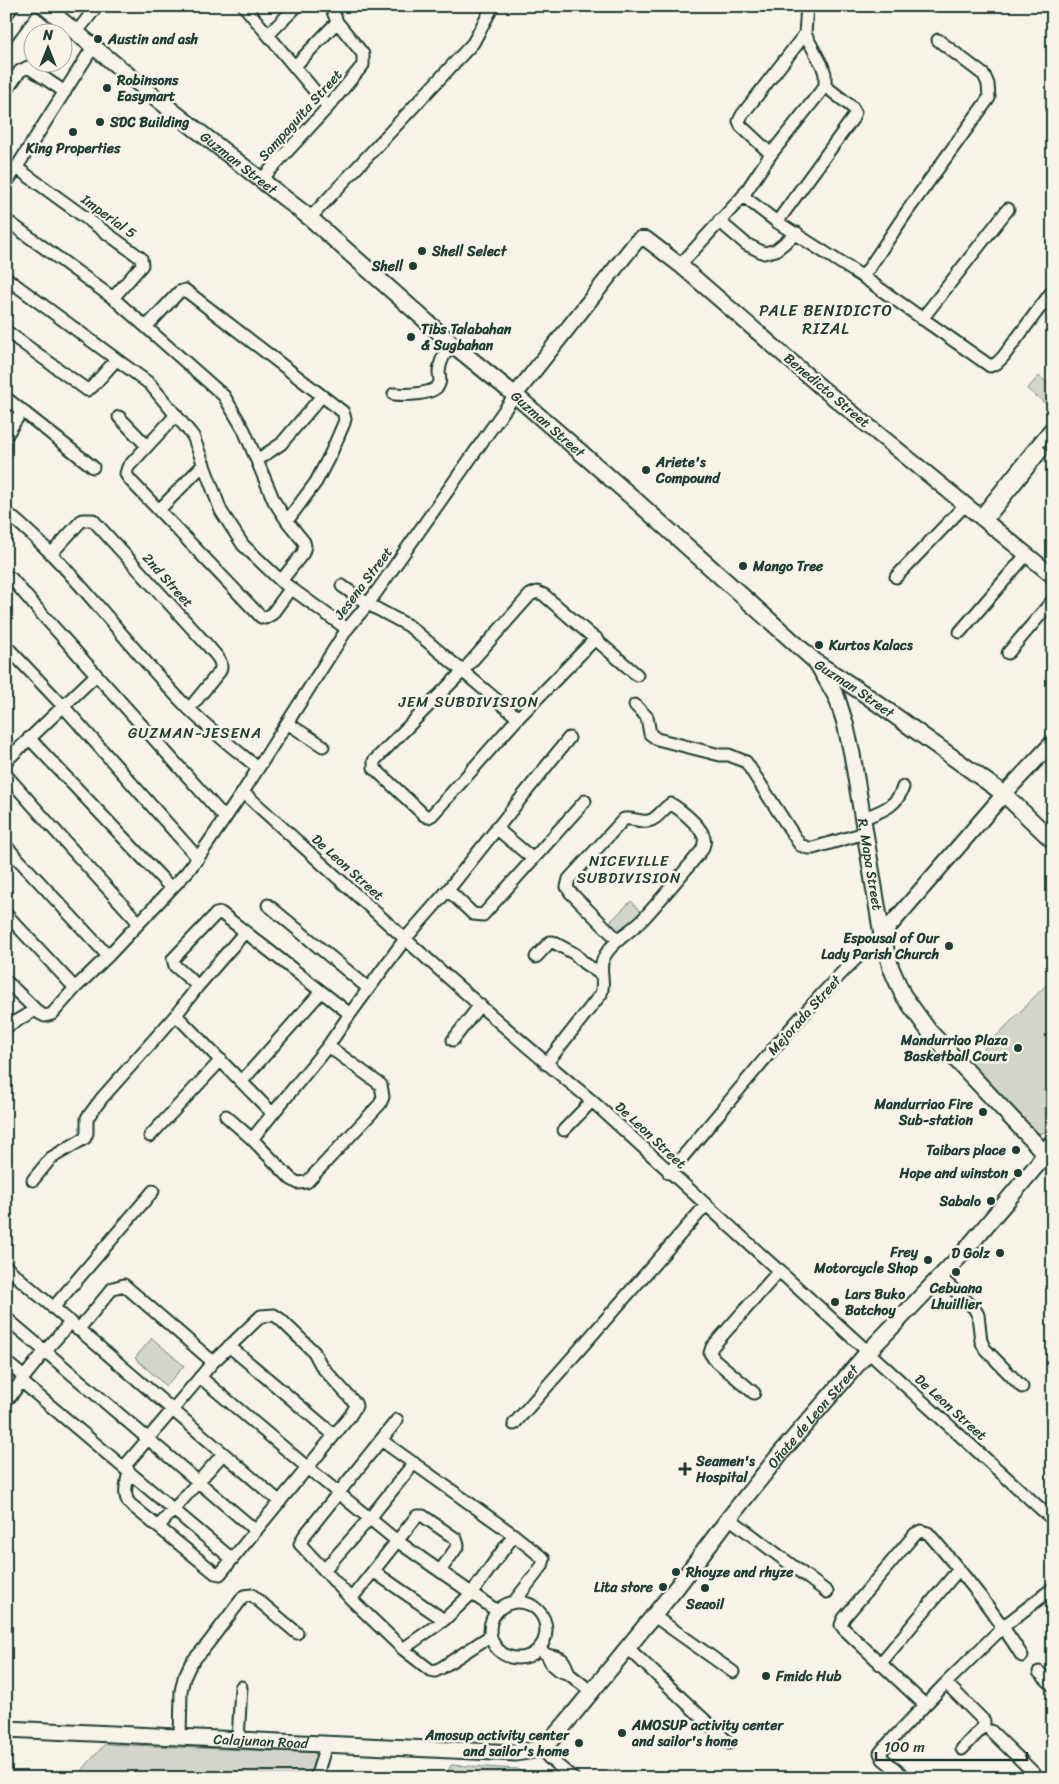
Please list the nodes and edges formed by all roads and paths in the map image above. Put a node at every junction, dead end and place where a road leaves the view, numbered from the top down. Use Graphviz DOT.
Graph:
graph roads {
  1 [pos="29,6"];
  2 [pos="44,6"];
  3 [pos="97,6"];
  4 [pos="297,6"];
  5 [pos="331,6"];
  6 [pos="493,6"];
  7 [pos="244,7"];
  8 [pos="806,8"];
  9 [pos="337,22"];
  10 [pos="76,33"];
  11 [pos="805,34"];
  12 [pos="268,35"];
  13 [pos="6,37"];
  14 [pos="938,40"];
  15 [pos="93,47"];
  16 [pos="295,66"];
  17 [pos="825,86"];
  18 [pos="6,91"];
  19 [pos="65,92"];
  20 [pos="328,108"];
  21 [pos="771,154"];
  22 [pos="17,168"];
  23 [pos="261,180"];
  24 [pos="6,184"];
  25 [pos="743,196"];
  26 [pos="1008,208"];
  27 [pos="310,218"];
  28 [pos="6,220"];
  29 [pos="719,221"];
  30 [pos="777,222"];
  31 [pos="797,233"];
  32 [pos="680,265"];
  33 [pos="863,277"];
  34 [pos="6,278"];
  35 [pos="1053,290"];
  36 [pos="113,298"];
  37 [pos="922,319"];
  38 [pos="146,326"];
  39 [pos="6,331"];
  40 [pos="452,344"];
  41 [pos="116,360"];
  42 [pos="394,394"];
  43 [pos="514,395"];
  44 [pos="321,397"];
  45 [pos="6,398"];
  46 [pos="22,410"];
  47 [pos="176,415"];
  48 [pos="119,417"];
  49 [pos="1053,425"];
  50 [pos="6,436"];
  51 [pos="1047,441"];
  52 [pos="147,446"];
  53 [pos="257,460"];
  54 [pos="204,464"];
  55 [pos="93,467"];
  56 [pos="966,504"];
  57 [pos="159,510"];
  58 [pos="6,512"];
  59 [pos="983,518"];
  60 [pos="287,521"];
  61 [pos="51,554"];
  62 [pos="1027,554"];
  63 [pos="6,576"];
  64 [pos="1053,576"];
  65 [pos="896,577"];
  66 [pos="281,581"];
  67 [pos="342,586"];
  68 [pos="291,588"];
  69 [pos="1053,600"];
  70 [pos="368,604"];
  71 [pos="347,629"];
  72 [pos="960,632"];
  73 [pos="596,638"];
  74 [pos="6,646"];
  75 [pos="1008,653"];
  76 [pos="817,663"];
  77 [pos="462,672"];
  78 [pos="96,675"];
  79 [pos="638,676"];
  80 [pos="635,705"];
  81 [pos="63,706"];
  82 [pos="189,709"];
  83 [pos="518,718"];
  84 [pos="287,723"];
  85 [pos="29,738"];
  86 [pos="569,738"];
  87 [pos="1053,742"];
  88 [pos="323,746"];
  89 [pos="6,761"];
  90 [pos="258,768"];
  91 [pos="6,775"];
  92 [pos="903,787"];
  93 [pos="243,792"];
  94 [pos="1004,794"];
  95 [pos="585,801"];
  96 [pos="225,818"];
  97 [pos="863,826"];
  98 [pos="496,828"];
  99 [pos="1053,841"];
  100 [pos="6,846"];
  101 [pos="198,858"];
  102 [pos="533,859"];
  103 [pos="171,888"];
  104 [pos="448,890"];
  105 [pos="268,905"];
  106 [pos="6,914"];
  107 [pos="139,923"];
  108 [pos="245,932"];
  109 [pos="882,936"];
  110 [pos="405,939"];
  111 [pos="618,940"];
  112 [pos="108,956"];
  113 [pos="536,957"];
  114 [pos="602,976"];
  115 [pos="6,981"];
  116 [pos="198,986"];
  117 [pos="75,988"];
  118 [pos="368,988"];
  119 [pos="321,992"];
  120 [pos="480,1005"];
  121 [pos="35,1010"];
  122 [pos="350,1014"];
  123 [pos="176,1015"];
  124 [pos="6,1027"];
  125 [pos="453,1040"];
  126 [pos="328,1046"];
  127 [pos="220,1060"];
  128 [pos="546,1064"];
  129 [pos="242,1081"];
  130 [pos="592,1101"];
  131 [pos="272,1113"];
  132 [pos="226,1116"];
  133 [pos="564,1130"];
  134 [pos="150,1136"];
  135 [pos="252,1139"];
  136 [pos="1050,1152"];
  137 [pos="669,1173"];
  138 [pos="33,1180"];
  139 [pos="154,1191"];
  140 [pos="706,1205"];
  141 [pos="6,1268"];
  142 [pos="780,1270"];
  143 [pos="941,1278"];
  144 [pos="53,1308"];
  145 [pos="6,1318"];
  146 [pos="74,1326"];
  147 [pos="229,1346"];
  148 [pos="45,1351"];
  149 [pos="868,1352"];
  150 [pos="6,1362"];
  151 [pos="213,1362"];
  152 [pos="200,1377"];
  153 [pos="23,1379"];
  154 [pos="1022,1387"];
  155 [pos="754,1393"];
  156 [pos="11,1396"];
  157 [pos="171,1410"];
  158 [pos="396,1420"];
  159 [pos="514,1424"];
  160 [pos="334,1435"];
  161 [pos="147,1439"];
  162 [pos="381,1440"];
  163 [pos="223,1454"];
  164 [pos="414,1463"];
  165 [pos="308,1468"];
  166 [pos="126,1469"];
  167 [pos="198,1482"];
  168 [pos="339,1492"];
  169 [pos="280,1502"];
  170 [pos="174,1509"];
  171 [pos="370,1518"];
  172 [pos="729,1518"];
  173 [pos="1053,1520"];
  174 [pos="158,1527"];
  175 [pos="256,1531"];
  176 [pos="514,1535"];
  177 [pos="397,1541"];
  178 [pos="232,1559"];
  179 [pos="959,1569"];
  180 [pos="324,1570"];
  181 [pos="373,1571"];
  182 [pos="440,1571"];
  183 [pos="1053,1588"];
  184 [pos="827,1592"];
  185 [pos="472,1594"];
  186 [pos="351,1599"];
  187 [pos="514,1602"];
  188 [pos="497,1611"];
  189 [pos="654,1616"];
  190 [pos="444,1620"];
  191 [pos="1004,1626"];
  192 [pos="297,1633"];
  193 [pos="490,1636"];
  194 [pos="628,1648"];
  195 [pos="403,1649"];
  196 [pos="543,1652"];
  197 [pos="1022,1656"];
  198 [pos="880,1664"];
  199 [pos="733,1672"];
  200 [pos="1039,1672"];
  201 [pos="946,1683"];
  202 [pos="1053,1686"];
  203 [pos="241,1687"];
  204 [pos="592,1692"];
  205 [pos="925,1705"];
  206 [pos="6,1729"];
  207 [pos="991,1731"];
  208 [pos="180,1738"];
  209 [pos="238,1740"];
  210 [pos="729,1743"];
  211 [pos="326,1745"];
  212 [pos="540,1747"];
  213 [pos="962,1749"];
  214 [pos="516,1753"];
  215 [pos="903,1777"];
  216 [pos="316,1778"];
  217 [pos="574,1778"];
  218 [pos="1039,1778"];
  1 -- 13 [label="street"];
  2 -- 10 [label="main road, Guzman Street"];
  3 -- 10 [label="street"];
  4 -- 12 [label="street"];
  5 -- 9 [label="street"];
  6 -- 27 [label="street"];
  7 -- 12 [label="street"];
  8 -- 11 [label="street"];
  9 -- 16 [label="street"];
  9 -- 20 [label="street, Sampaguita Street"];
  10 -- 15 [label="main road, Guzman Street"];
  11 -- 17 [label="street"];
  11 -- 21 [label="street"];
  12 -- 16 [label="street"];
  14 -- 33 [label="street"];
  15 -- 19 [label="street"];
  15 -- 23 [label="main road, Guzman Street"];
  16 -- 20 [label="street"];
  17 -- 21 [label="street"];
  17 -- 30 [label="street"];
  18 -- 19 [label="street"];
  19 -- 22 [label="street"];
  20 -- 23 [label="street, Sampaguita Street"];
  21 -- 25 [label="street"];
  22 -- 24 [label="street"];
  22 -- 36 [label="street, Imperial 5"];
  23 -- 27 [label="main road, Guzman Street"];
  25 -- 29 [label="street"];
  25 -- 30 [label="street"];
  26 -- 37 [label="street"];
  27 -- 40 [label="main road, Guzman Street"];
  28 -- 36 [label="street"];
  29 -- 31 [label="street"];
  29 -- 32 [label="street"];
  30 -- 31 [label="street"];
  31 -- 33 [label="street"];
  32 -- 43 [label="street, Benedicto Street"];
  32 -- 56 [label="street, Benedicto Street"];
  33 -- 37 [label="street"];
  34 -- 41 [label="street"];
  35 -- 37 [label="street"];
  36 -- 38 [label="street"];
  38 -- 44 [label="street"];
  38 -- 53 [label="street"];
  39 -- 41 [label="street"];
  40 -- 42 [label="street"];
  40 -- 43 [label="main road, Guzman Street"];
  41 -- 47 [label="street"];
  43 -- 70 [label="street, Jesena Street"];
  43 -- 76 [label="main road, Guzman Street"];
  44 -- 53 [label="street"];
  44 -- 60 [label="street"];
  45 -- 46 [label="street"];
  46 -- 50 [label="street"];
  46 -- 55 [label="street"];
  47 -- 52 [label="street"];
  47 -- 54 [label="street"];
  48 -- 52 [label="street"];
  49 -- 51 [label="street"];
  51 -- 59 [label="street"];
  52 -- 57 [label="street"];
  53 -- 60 [label="street"];
  54 -- 57 [label="street"];
  54 -- 66 [label="street"];
  56 -- 59 [label="street, Benedicto Street"];
  56 -- 65 [label="street"];
  57 -- 68 [label="street"];
  58 -- 61 [label="street"];
  59 -- 62 [label="street, Benedicto Street"];
  60 -- 66 [label="street"];
  61 -- 82 [label="street"];
  61 -- 82 [label="street, 2nd Street"];
  62 -- 64 [label="street, Benedicto Street"];
  62 -- 72 [label="street"];
  63 -- 78 [label="street"];
  66 -- 68 [label="street"];
  67 -- 70 [label="street"];
  68 -- 71 [label="street"];
  69 -- 75 [label="street"];
  70 -- 71 [label="street, Jesena Street"];
  70 -- 77 [label="street"];
  71 -- 84 [label="street, Jesena Street"];
  73 -- 77 [label="street"];
  73 -- 79 [label="street"];
  73 -- 83 [label="street"];
  74 -- 81 [label="street"];
  76 -- 94 [label="main road, Guzman Street"];
  76 -- 97 [label="main road, R. Mapa Street"];
  77 -- 83 [label="street"];
  77 -- 83 [label="street"];
  78 -- 81 [label="street"];
  78 -- 96 [label="street"];
  80 -- 97 [label="street"];
  81 -- 85 [label="street"];
  81 -- 101 [label="street"];
  82 -- 90 [label="street"];
  84 -- 88 [label="street"];
  84 -- 90 [label="street, Jesena Street"];
  85 -- 89 [label="street"];
  85 -- 103 [label="street"];
  86 -- 98 [label="street"];
  87 -- 94 [label="street, Mejorada Street"];
  90 -- 93 [label="street, Jesena Street"];
  91 -- 107 [label="street"];
  92 -- 97 [label="street"];
  93 -- 96 [label="street, Jesena Street"];
  93 -- 110 [label="street, De Leon Street"];
  94 -- 99 [label="main road, Guzman Street"];
  94 -- 109 [label="street, Mejorada Street"];
  95 -- 102 [label="street"];
  96 -- 101 [label="street, Jesena Street"];
  97 -- 109 [label="main road, R. Mapa Street"];
  98 -- 102 [label="street"];
  98 -- 104 [label="street"];
  100 -- 112 [label="street"];
  101 -- 103 [label="street, Jesena Street"];
  102 -- 104 [label="street"];
  103 -- 107 [label="street, Jesena Street"];
  104 -- 110 [label="street"];
  105 -- 118 [label="street"];
  106 -- 117 [label="street"];
  107 -- 112 [label="street, Jesena Street"];
  108 -- 116 [label="street"];
  108 -- 116 [label="street"];
  108 -- 119 [label="street"];
  109 -- 136 [label="main road, R. Mapa Street"];
  109 -- 137 [label="street, Mejorada Street"];
  110 -- 118 [label="street"];
  110 -- 120 [label="street, De Leon Street"];
  111 -- 111 [label="street"];
  111 -- 114 [label="street"];
  112 -- 117 [label="street, Jesena Street"];
  113 -- 114 [label="street"];
  114 -- 128 [label="street"];
  115 -- 121 [label="street"];
  116 -- 123 [label="street"];
  117 -- 121 [label="street, Jesena Street"];
  118 -- 122 [label="street"];
  119 -- 122 [label="street"];
  119 -- 129 [label="street"];
  120 -- 125 [label="street"];
  120 -- 128 [label="street, De Leon Street"];
  121 -- 124 [label="street"];
  122 -- 126 [label="street"];
  123 -- 127 [label="street"];
  123 -- 138 [label="street"];
  126 -- 131 [label="street"];
  126 -- 135 [label="street"];
  127 -- 129 [label="street"];
  127 -- 134 [label="street"];
  128 -- 130 [label="street, De Leon Street"];
  129 -- 131 [label="street"];
  130 -- 133 [label="street"];
  130 -- 137 [label="street, De Leon Street"];
  131 -- 135 [label="street"];
  132 -- 135 [label="street"];
  136 -- 143 [label="main road, Oñate de Leon Street"];
  137 -- 140 [label="street, De Leon Street"];
  139 -- 144 [label="street"];
  140 -- 142 [label="street, De Leon Street"];
  140 -- 159 [label="street"];
  141 -- 144 [label="street"];
  142 -- 149 [label="street, De Leon Street"];
  142 -- 155 [label="street"];
  143 -- 149 [label="main road, Oñate de Leon Street"];
  143 -- 154 [label="street"];
  144 -- 146 [label="street"];
  145 -- 148 [label="street"];
  146 -- 148 [label="street"];
  146 -- 151 [label="street"];
  146 -- 157 [label="street"];
  147 -- 151 [label="street"];
  147 -- 160 [label="street"];
  147 -- 160 [label="street"];
  148 -- 153 [label="street"];
  148 -- 161 [label="street"];
  149 -- 172 [label="main road, Oñate de Leon Street"];
  149 -- 173 [label="street, De Leon Street"];
  150 -- 153 [label="street"];
  151 -- 152 [label="street"];
  152 -- 157 [label="street"];
  152 -- 165 [label="street"];
  153 -- 156 [label="street"];
  153 -- 166 [label="street"];
  157 -- 161 [label="street"];
  157 -- 163 [label="street"];
  158 -- 162 [label="street"];
  160 -- 165 [label="street"];
  161 -- 166 [label="street"];
  161 -- 167 [label="street"];
  162 -- 164 [label="street"];
  162 -- 168 [label="street"];
  163 -- 167 [label="street"];
  163 -- 169 [label="street"];
  164 -- 171 [label="street"];
  164 -- 176 [label="street"];
  165 -- 168 [label="street"];
  165 -- 169 [label="street"];
  166 -- 170 [label="street"];
  166 -- 174 [label="street"];
  167 -- 170 [label="street"];
  167 -- 175 [label="street"];
  168 -- 171 [label="street"];
  168 -- 180 [label="street"];
  169 -- 175 [label="street"];
  170 -- 174 [label="street"];
  170 -- 178 [label="street"];
  171 -- 177 [label="street"];
  171 -- 180 [label="street"];
  172 -- 184 [label="street"];
  172 -- 189 [label="main road, Oñate de Leon Street"];
  174 -- 178 [label="street"];
  175 -- 178 [label="street"];
  176 -- 185 [label="street"];
  176 -- 187 [label="street"];
  177 -- 181 [label="street"];
  177 -- 182 [label="street"];
  177 -- 182 [label="street"];
  179 -- 191 [label="street"];
  179 -- 198 [label="street"];
  179 -- 198 [label="street"];
  180 -- 186 [label="street"];
  181 -- 186 [label="street"];
  181 -- 190 [label="street"];
  182 -- 185 [label="street"];
  183 -- 191 [label="street"];
  185 -- 188 [label="street"];
  185 -- 190 [label="street"];
  186 -- 195 [label="street"];
  187 -- 188 [label="street"];
  187 -- 196 [label="street"];
  188 -- 193 [label="street"];
  189 -- 194 [label="main road, Oñate de Leon Street"];
  189 -- 199 [label="street"];
  190 -- 195 [label="street"];
  191 -- 197 [label="street"];
  191 -- 201 [label="street"];
  192 -- 208 [label="street"];
  193 -- 195 [label="street"];
  193 -- 196 [label="street"];
  194 -- 204 [label="main road, Oñate de Leon Street"];
  194 -- 210 [label="street"];
  196 -- 204 [label="street"];
  198 -- 205 [label="street"];
  200 -- 202 [label="street"];
  201 -- 205 [label="street"];
  201 -- 213 [label="street"];
  203 -- 209 [label="street"];
  204 -- 212 [label="main road, Oñate de Leon Street"];
  205 -- 215 [label="street"];
  206 -- 208 [label="main road, Calajunan Road"];
  207 -- 218 [label="street"];
  208 -- 209 [label="main road, Calajunan Road"];
  209 -- 211 [label="main road, Calajunan Road"];
  211 -- 214 [label="main road, Calajunan Road"];
  211 -- 216 [label="street"];
  212 -- 214 [label="main road, Oñate de Leon Street"];
  212 -- 217 [label="street"];
}
